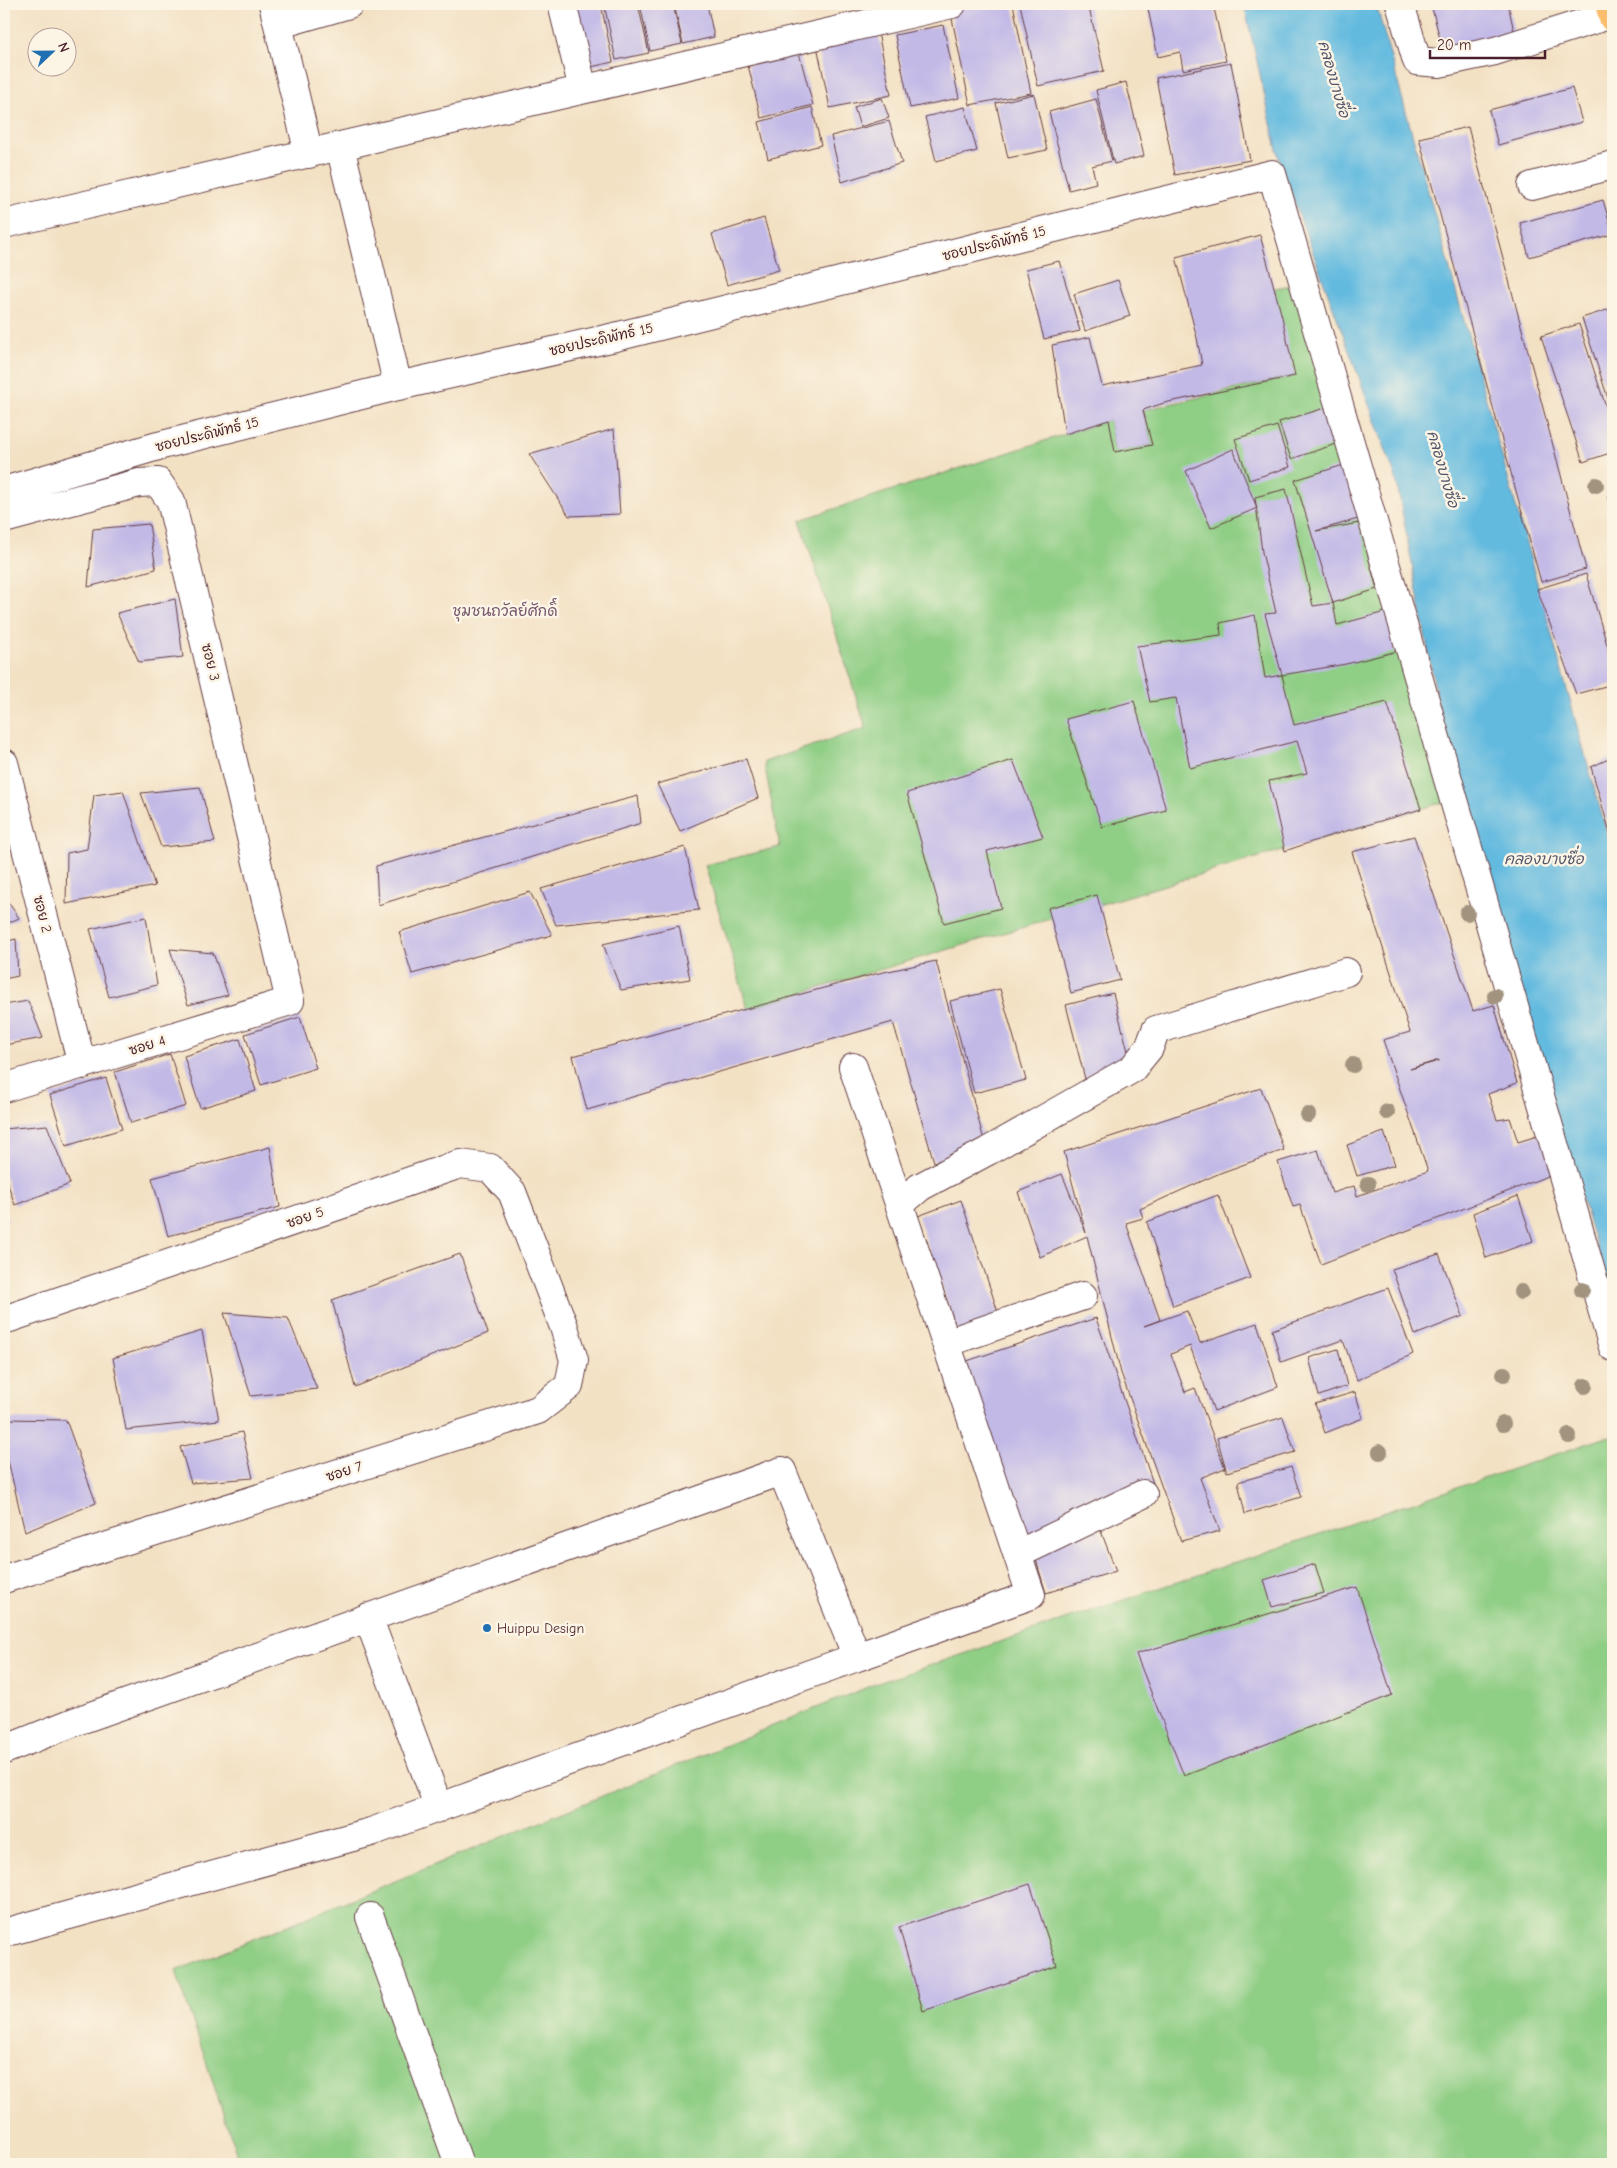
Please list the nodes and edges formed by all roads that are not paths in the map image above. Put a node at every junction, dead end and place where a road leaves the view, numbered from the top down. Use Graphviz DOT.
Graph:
graph roads {
  1 [pos="349,4"];
  2 [pos="562,4"];
  3 [pos="952,4"];
  4 [pos="1400,4"];
  5 [pos="1611,12"];
  6 [pos="276,14"];
  7 [pos="583,89"];
  8 [pos="340,146"];
  9 [pos="309,154"];
  10 [pos="1613,165"];
  11 [pos="1532,186"];
  12 [pos="4,224"];
  13 [pos="398,386"];
  14 [pos="4,491"];
  15 [pos="4,519"];
  16 [pos="4,763"];
  17 [pos="1346,972"];
  18 [pos="290,1001"];
  19 [pos="82,1065"];
  20 [pos="853,1066"];
  21 [pos="4,1088"];
  22 [pos="900,1204"];
  23 [pos="545,1277"];
  24 [pos="1084,1296"];
  25 [pos="4,1320"];
  26 [pos="946,1343"];
  27 [pos="1613,1347"];
  28 [pos="1143,1494"];
  29 [pos="1018,1554"];
  30 [pos="4,1579"];
  31 [pos="368,1618"];
  32 [pos="858,1656"];
  33 [pos="4,1750"];
  34 [pos="439,1808"];
  35 [pos="370,1917"];
  36 [pos="4,1933"];
  37 [pos="459,2164"];
  1 -- 6 [label="street"];
  2 -- 7 [label="street"];
  3 -- 7 [label="street"];
  4 -- 5 [label="street"];
  6 -- 9 [label="street"];
  7 -- 8 [label="street"];
  8 -- 9 [label="street"];
  8 -- 13 [label="street"];
  9 -- 12 [label="street"];
  10 -- 11 [label="street"];
  13 -- 14 [label="street, ซอยประดิพัทธ์ 15"];
  13 -- 27 [label="street, ซอยประดิพัทธ์ 15"];
  15 -- 18 [label="street, ซอย 3"];
  16 -- 19 [label="street, ซอย 2"];
  17 -- 22 [label="street"];
  18 -- 19 [label="street, ซอย 4"];
  19 -- 21 [label="street, ซอย 4"];
  20 -- 22 [label="street"];
  22 -- 26 [label="street"];
  23 -- 25 [label="street, ซอย 5"];
  23 -- 30 [label="street, ซอย 7"];
  24 -- 26 [label="street"];
  26 -- 29 [label="street"];
  28 -- 29 [label="street"];
  29 -- 32 [label="street"];
  31 -- 32 [label="street"];
  31 -- 33 [label="street"];
  31 -- 34 [label="street"];
  32 -- 34 [label="street"];
  34 -- 36 [label="street"];
  35 -- 37 [label="street"];
}
